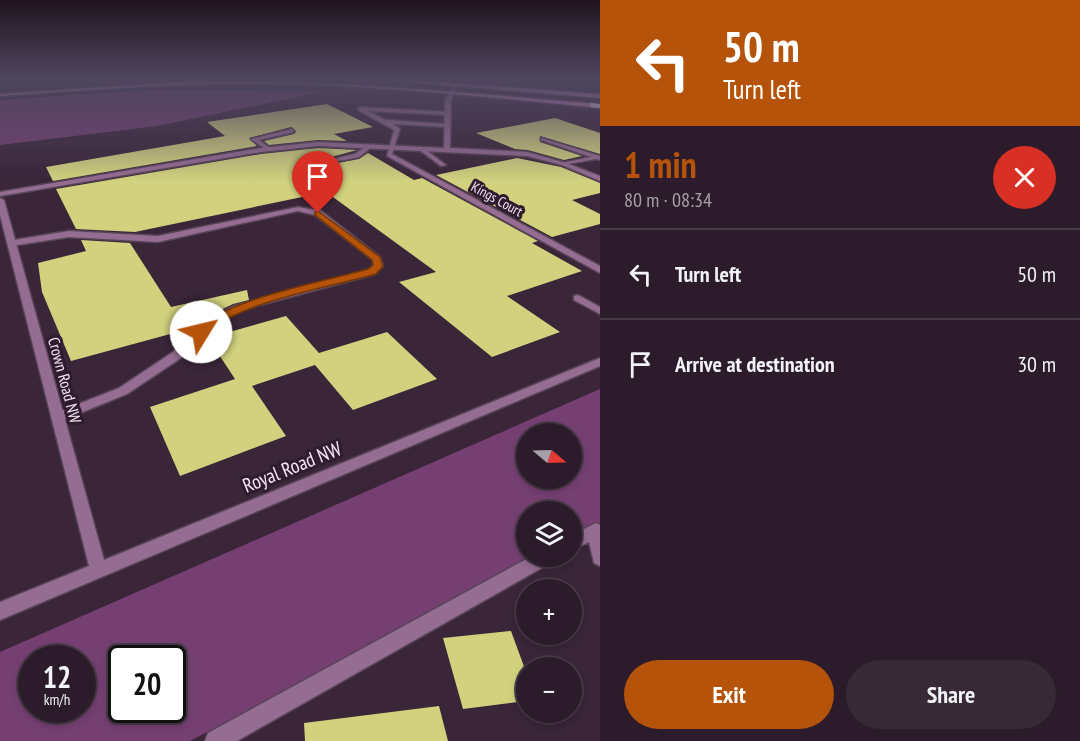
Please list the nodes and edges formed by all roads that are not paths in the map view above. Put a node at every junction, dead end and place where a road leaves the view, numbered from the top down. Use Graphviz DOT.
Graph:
graph roads {
  1 [pos="367,113"];
  2 [pos="438,113"];
  3 [pos="447,113"];
  4 [pos="385,122"];
  5 [pos="447,125"];
  6 [pos="292,132"];
  7 [pos="543,139"];
  8 [pos="370,146"];
  9 [pos="391,147"];
  10 [pos="420,148"];
  11 [pos="268,149"];
  12 [pos="447,149"];
  13 [pos="600,157"];
  14 [pos="328,161"];
  15 [pos="564,164"];
  16 [pos="443,165"];
  17 [pos="600,179"];
  18 [pos="0,194"];
  19 [pos="0,200"];
  20 [pos="11,243"];
  21 [pos="600,270"];
  22 [pos="578,298"];
  23 [pos="600,311"];
  24 [pos="600,362"];
  25 [pos="58,417"];
  26 [pos="598,529"];
  27 [pos="582,538"];
  28 [pos="600,558"];
  29 [pos="528,567"];
  30 [pos="98,569"];
  31 [pos="0,611"];
  32 [pos="216,741"];
  1 -- 4 [label="street"];
  2 -- 3 [label="street"];
  3 -- 5 [label="street"];
  4 -- 5 [label="street"];
  4 -- 9 [label="street"];
  5 -- 12 [label="street"];
  6 -- 11 [label="street"];
  7 -- 13 [label="street"];
  8 -- 9 [label="street"];
  8 -- 11 [label="street"];
  8 -- 14 [label="street"];
  9 -- 10 [label="street"];
  9 -- 21 [label="street, Kings Court"];
  10 -- 12 [label="street"];
  10 -- 16 [label="street"];
  11 -- 18 [label="street"];
  12 -- 15 [label="street"];
  13 -- 15 [label="street"];
  15 -- 17 [label="street"];
  19 -- 20 [label="street, Crown Road NW"];
  20 -- 25 [label="street, Crown Road NW"];
  20 -- 25 [label="street"];
  22 -- 23 [label="street"];
  24 -- 30 [label="street, Royal Road NW"];
  25 -- 30 [label="street, Crown Road NW"];
  26 -- 27 [label="street"];
  26 -- 28 [label="street"];
  29 -- 32 [label="street"];
  30 -- 31 [label="street, Royal Road NW"];
}
